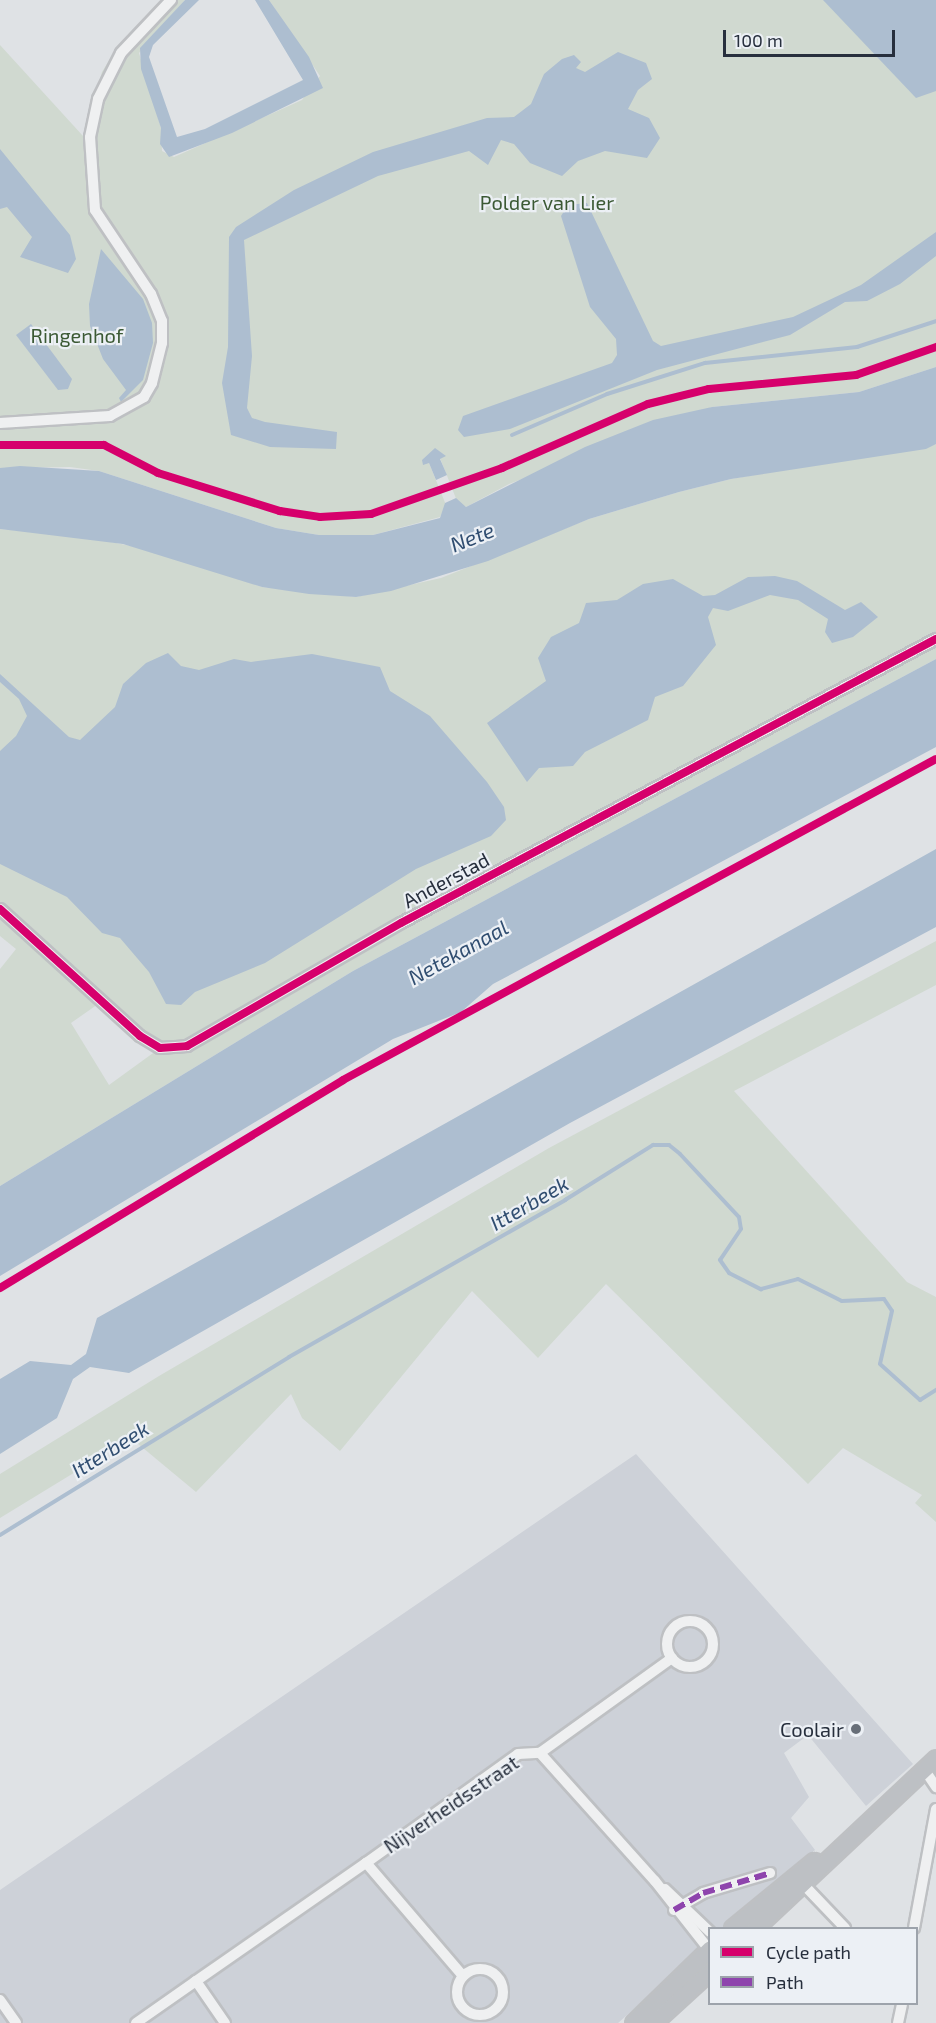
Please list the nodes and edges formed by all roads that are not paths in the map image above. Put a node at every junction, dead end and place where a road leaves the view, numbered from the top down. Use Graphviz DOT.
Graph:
graph roads {
  1 [pos="171,0"];
  2 [pos="0,423"];
  3 [pos="936,639"];
  4 [pos="0,909"];
  5 [pos="672,1658"];
  6 [pos="540,1753"];
  7 [pos="936,1758"];
  8 [pos="924,1769"];
  9 [pos="936,1787"];
  10 [pos="936,1809"];
  11 [pos="867,1821"];
  12 [pos="366,1863"];
  13 [pos="770,1873"];
  14 [pos="803,1884"];
  15 [pos="678,1906"];
  16 [pos="734,1927"];
  17 [pos="757,1927"];
  18 [pos="843,1927"];
  19 [pos="914,1927"];
  20 [pos="708,1930"];
  21 [pos="708,1949"];
  22 [pos="708,1951"];
  23 [pos="708,1973"];
  24 [pos="463,1976"];
  25 [pos="196,1981"];
  26 [pos="0,2000"];
  27 [pos="902,2005"];
  28 [pos="16,2023"];
  29 [pos="136,2023"];
  30 [pos="225,2023"];
  31 [pos="633,2023"];
  32 [pos="653,2023"];
  33 [pos="898,2023"];
  1 -- 2 [label="street"];
  3 -- 4 [label="street, Anderstad"];
  5 -- 5 [label="street"];
  5 -- 6 [label="street, Nijverheidsstraat"];
  6 -- 12 [label="street, Nijverheidsstraat"];
  6 -- 15 [label="street, Nijverheidsstraat"];
  7 -- 8 [label="main road"];
  8 -- 9 [label="street"];
  8 -- 11 [label="main road"];
  10 -- 19 [label="street"];
  11 -- 14 [label="main road"];
  11 -- 16 [label="main road"];
  12 -- 24 [label="street, Nijverheidsstraat"];
  12 -- 25 [label="street, Nijverheidsstraat"];
  13 -- 15 [label="street"];
  14 -- 17 [label="main road"];
  14 -- 18 [label="street"];
  15 -- 20 [label="street, Nijverheidsstraat"];
  15 -- 21 [label="street, Nijverheidsstraat"];
  22 -- 31 [label="main road"];
  23 -- 32 [label="main road"];
  24 -- 24 [label="street"];
  25 -- 29 [label="street, Nijverheidsstraat"];
  25 -- 30 [label="street"];
  26 -- 28 [label="street"];
  27 -- 33 [label="street"];
}
